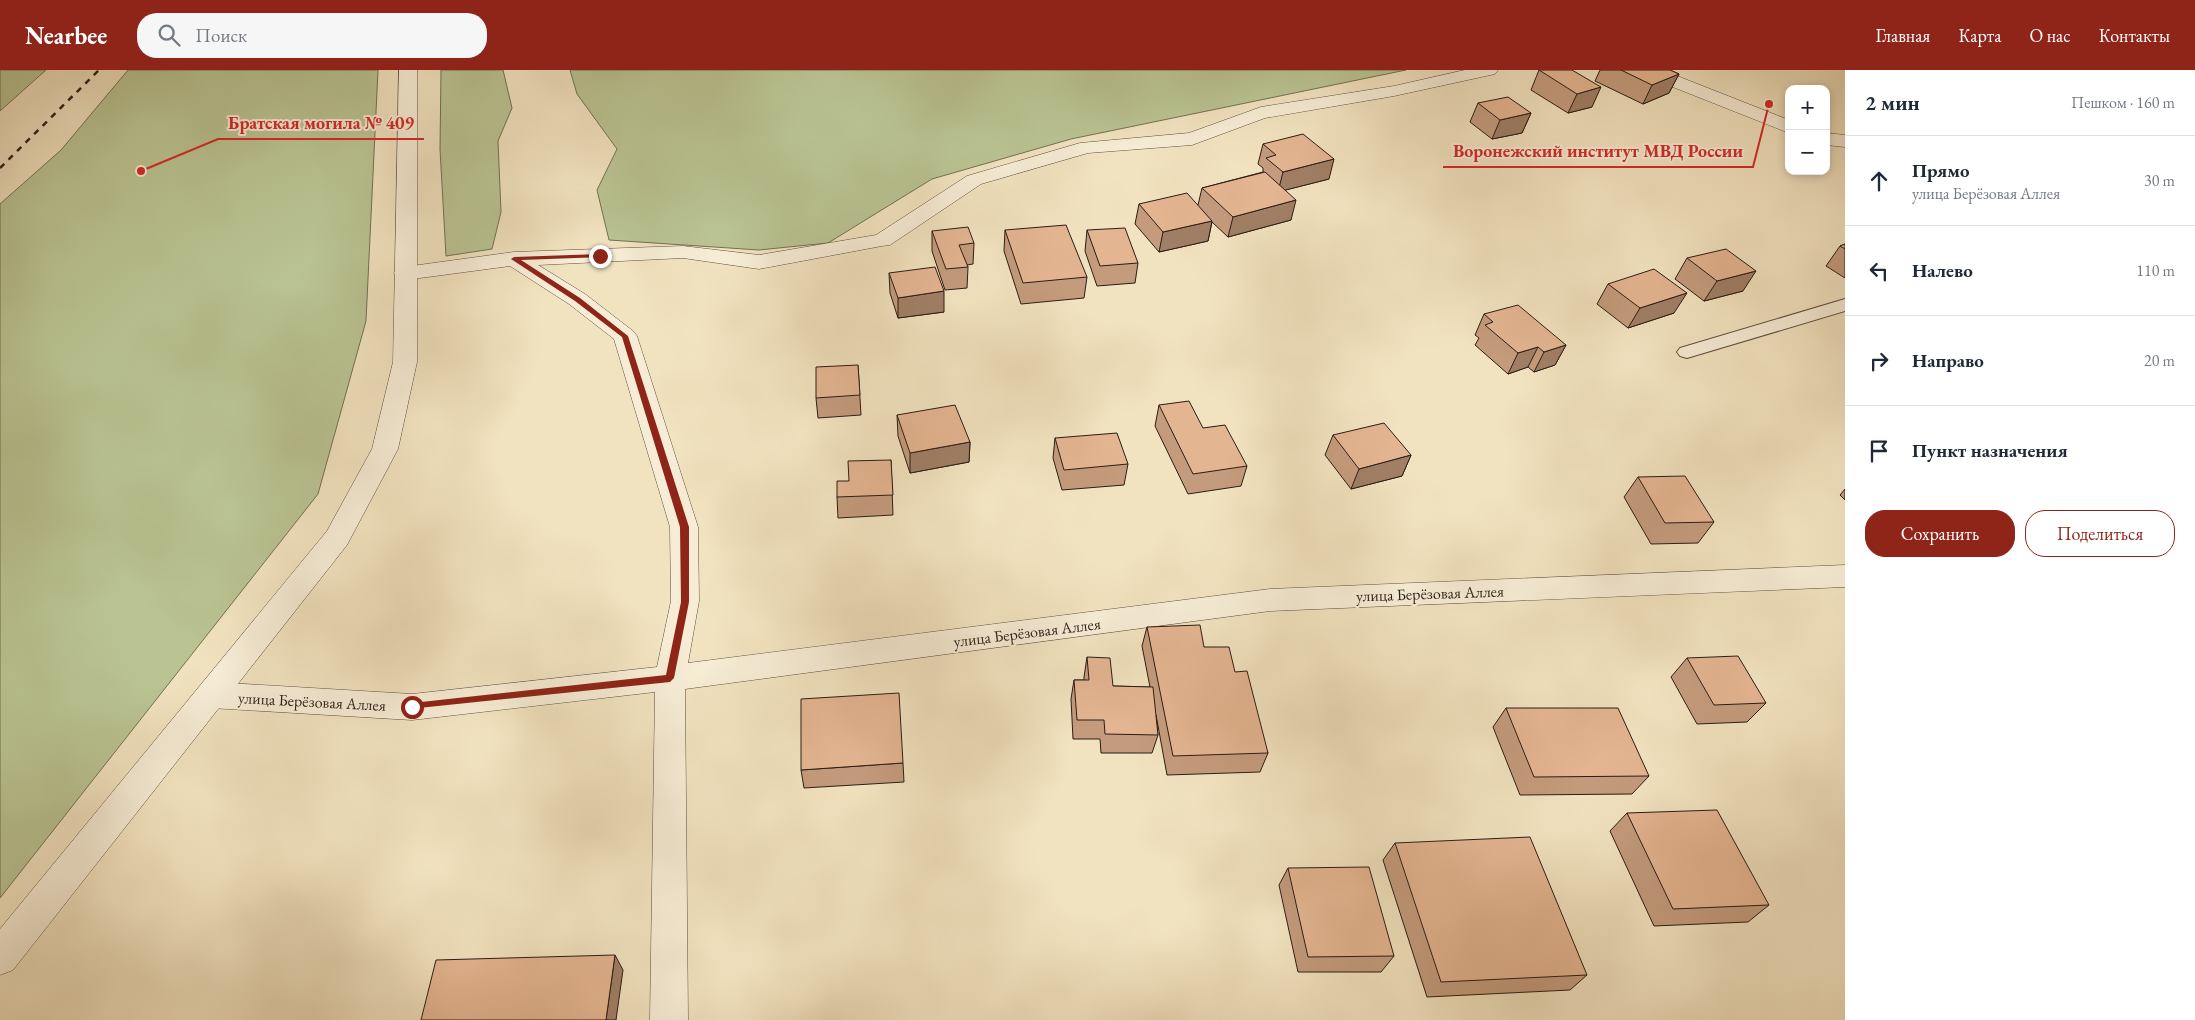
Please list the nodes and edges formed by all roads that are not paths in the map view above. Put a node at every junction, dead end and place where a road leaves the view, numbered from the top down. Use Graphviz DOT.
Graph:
graph roads {
  1 [pos="408,70"];
  2 [pos="1490,70"];
  3 [pos="1646,70"];
  4 [pos="1785,125"];
  5 [pos="1830,139"];
  6 [pos="1845,141"];
  7 [pos="514,259"];
  8 [pos="405,272"];
  9 [pos="1845,305"];
  10 [pos="1687,352"];
  11 [pos="1845,576"];
  12 [pos="670,678"];
  13 [pos="211,695"];
  14 [pos="0,957"];
  15 [pos="669,1020"];
  1 -- 8 [label="street"];
  2 -- 7 [label="street"];
  3 -- 4 [label="street"];
  5 -- 6 [label="street"];
  7 -- 8 [label="street"];
  7 -- 12 [label="street"];
  8 -- 13 [label="street"];
  9 -- 10 [label="lane"];
  11 -- 12 [label="street, улица Берёзовая Аллея"];
  12 -- 13 [label="street, улица Берёзовая Аллея"];
  12 -- 15 [label="street"];
  13 -- 14 [label="street"];
}
